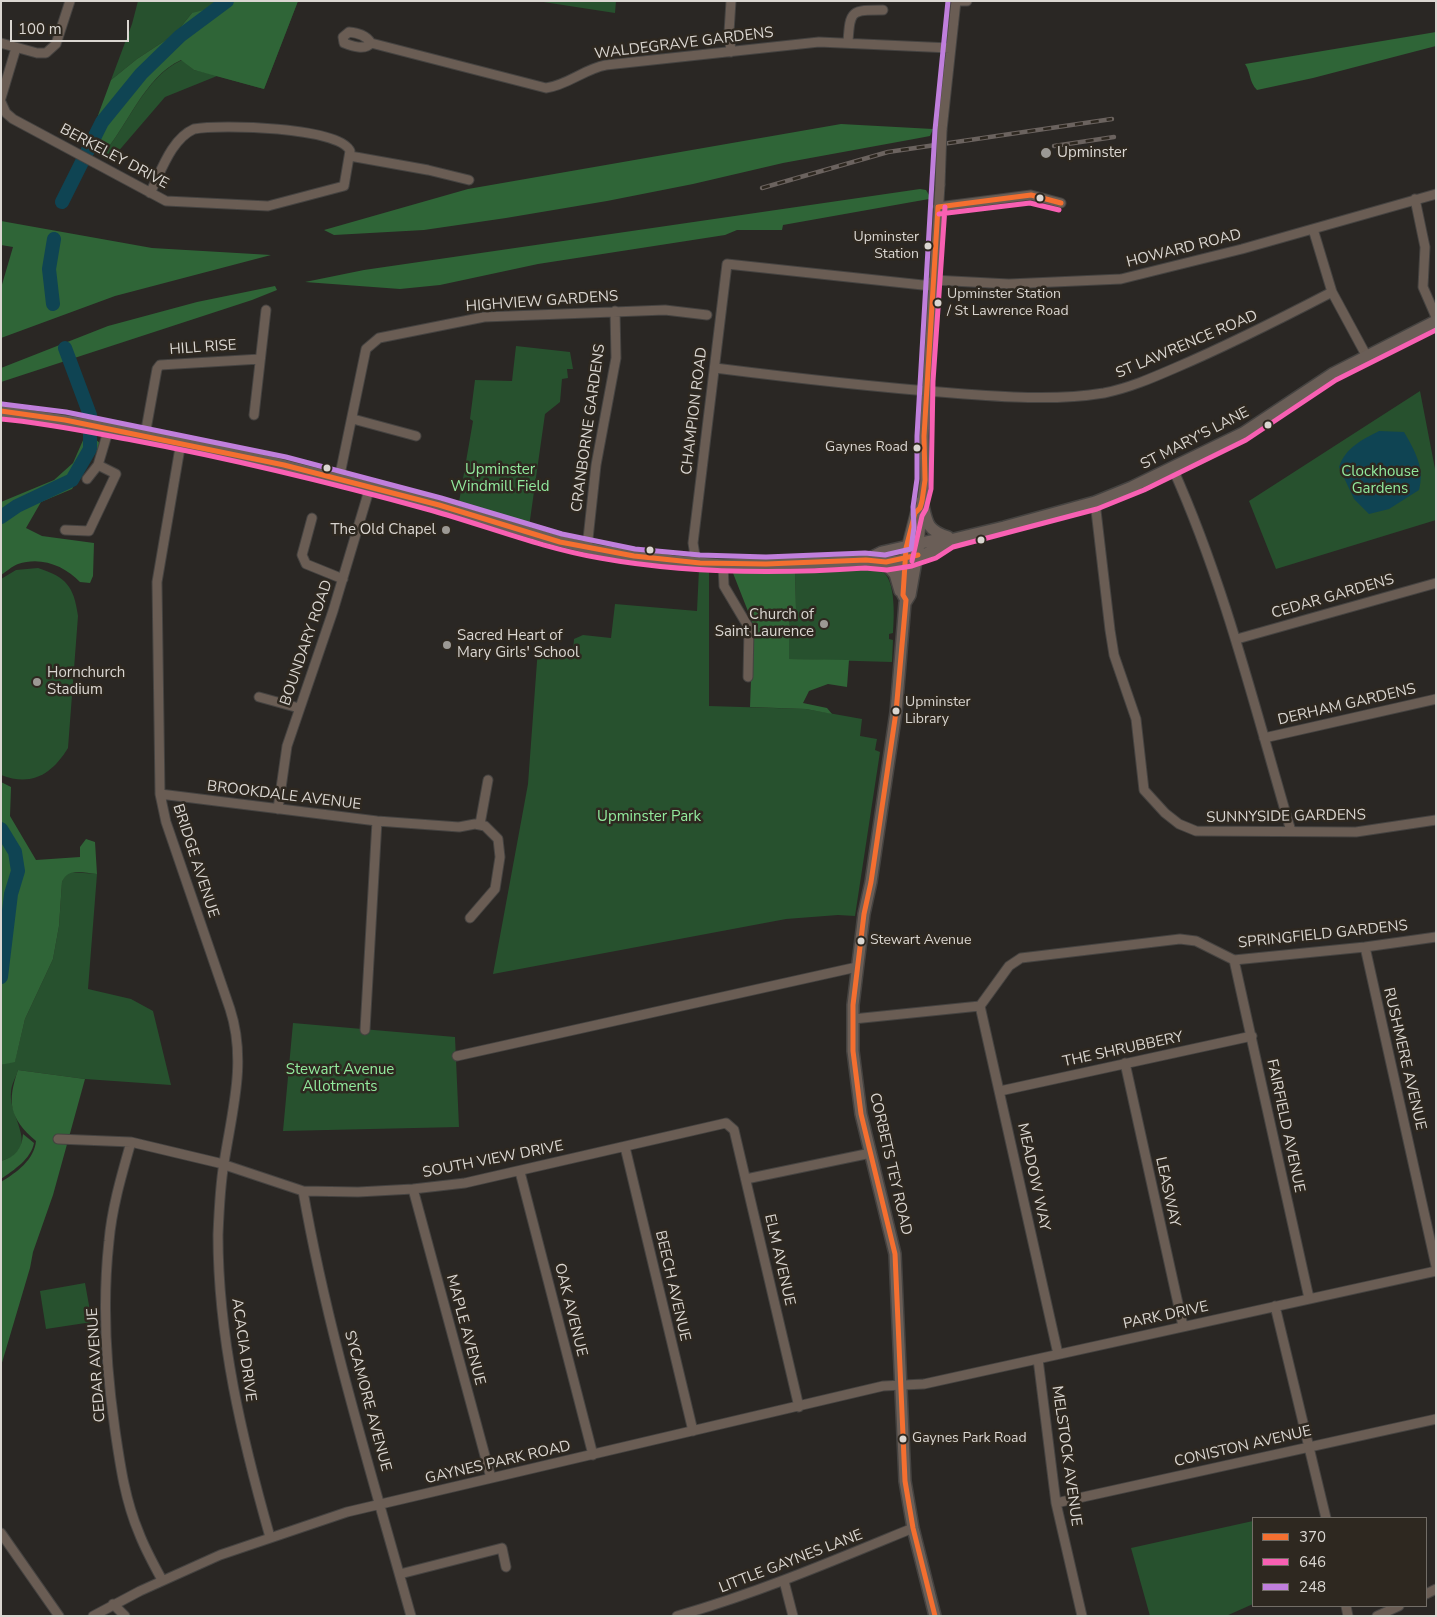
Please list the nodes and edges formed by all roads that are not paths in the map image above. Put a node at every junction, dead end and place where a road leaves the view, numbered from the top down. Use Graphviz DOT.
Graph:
graph roads {
  1 [pos="70,1"];
  2 [pos="731,1"];
  3 [pos="956,1"];
  4 [pos="967,1"];
  5 [pos="883,10"];
  6 [pos="848,42"];
  7 [pos="1,43"];
  8 [pos="371,43"];
  9 [pos="16,48"];
  10 [pos="950,48"];
  11 [pos="731,52"];
  12 [pos="1,98"];
  13 [pos="1,102"];
  14 [pos="350,156"];
  15 [pos="469,180"];
  16 [pos="150,193"];
  17 [pos="1436,194"];
  18 [pos="1415,199"];
  19 [pos="1062,203"];
  20 [pos="938,207"];
  21 [pos="1313,230"];
  22 [pos="727,264"];
  23 [pos="933,283"];
  24 [pos="1332,292"];
  25 [pos="266,310"];
  26 [pos="615,311"];
  27 [pos="707,315"];
  28 [pos="1436,317"];
  29 [pos="1436,321"];
  30 [pos="1366,355"];
  31 [pos="260,359"];
  32 [pos="715,368"];
  33 [pos="926,391"];
  34 [pos="1,412"];
  35 [pos="254,415"];
  36 [pos="353,419"];
  37 [pos="109,428"];
  38 [pos="145,435"];
  39 [pos="416,436"];
  40 [pos="180,442"];
  41 [pos="98,465"];
  42 [pos="1173,469"];
  43 [pos="87,479"];
  44 [pos="339,479"];
  45 [pos="370,487"];
  46 [pos="1095,502"];
  47 [pos="921,504"];
  48 [pos="312,518"];
  49 [pos="66,530"];
  50 [pos="952,540"];
  51 [pos="586,548"];
  52 [pos="918,550"];
  53 [pos="906,553"];
  54 [pos="866,560"];
  55 [pos="696,562"];
  56 [pos="885,563"];
  57 [pos="723,564"];
  58 [pos="343,579"];
  59 [pos="1436,582"];
  60 [pos="906,602"];
  61 [pos="1237,639"];
  62 [pos="748,677"];
  63 [pos="259,697"];
  64 [pos="1436,699"];
  65 [pos="299,708"];
  66 [pos="1264,738"];
  67 [pos="488,780"];
  68 [pos="160,794"];
  69 [pos="278,809"];
  70 [pos="1436,820"];
  71 [pos="377,821"];
  72 [pos="480,824"];
  73 [pos="1291,831"];
  74 [pos="470,918"];
  75 [pos="1436,937"];
  76 [pos="1364,947"];
  77 [pos="1234,960"];
  78 [pos="857,967"];
  79 [pos="980,1006"];
  80 [pos="853,1019"];
  81 [pos="365,1030"];
  82 [pos="1252,1036"];
  83 [pos="457,1056"];
  84 [pos="1125,1063"];
  85 [pos="1000,1091"];
  86 [pos="726,1123"];
  87 [pos="58,1139"];
  88 [pos="131,1142"];
  89 [pos="625,1147"];
  90 [pos="871,1153"];
  91 [pos="224,1164"];
  92 [pos="520,1172"];
  93 [pos="746,1180"];
  94 [pos="413,1189"];
  95 [pos="303,1191"];
  96 [pos="1436,1266"];
  97 [pos="1436,1271"];
  98 [pos="1309,1298"];
  99 [pos="1275,1306"];
  100 [pos="1183,1326"];
  101 [pos="1058,1354"];
  102 [pos="1038,1359"];
  103 [pos="902,1385"];
  104 [pos="799,1406"];
  105 [pos="1436,1419"];
  106 [pos="693,1431"];
  107 [pos="1309,1446"];
  108 [pos="593,1455"];
  109 [pos="491,1478"];
  110 [pos="1056,1503"];
  111 [pos="381,1504"];
  112 [pos="1326,1517"];
  113 [pos="913,1528"];
  114 [pos="1,1533"];
  115 [pos="270,1537"];
  116 [pos="506,1567"];
  117 [pos="400,1574"];
  118 [pos="162,1580"];
  119 [pos="784,1581"];
  120 [pos="113,1604"];
  121 [pos="1397,1607"];
  122 [pos="59,1616"];
  123 [pos="93,1616"];
  124 [pos="125,1616"];
  125 [pos="411,1616"];
  126 [pos="677,1616"];
  127 [pos="793,1616"];
  128 [pos="935,1616"];
  129 [pos="1082,1616"];
  130 [pos="1377,1616"];
  1 -- 9 [label="street"];
  2 -- 11 [label="street"];
  3 -- 4 [label="street"];
  3 -- 10 [label="street"];
  5 -- 6 [label="street"];
  6 -- 10 [label="street, WALDEGRAVE GARDENS"];
  6 -- 11 [label="street, WALDEGRAVE GARDENS"];
  7 -- 9 [label="street"];
  8 -- 11 [label="street, WALDEGRAVE GARDENS"];
  9 -- 12 [label="street"];
  10 -- 20 [label="street, bridge"];
  13 -- 16 [label="street, BERKELEY DRIVE"];
  14 -- 15 [label="street"];
  14 -- 16 [label="street, BERKELEY DRIVE"];
  14 -- 16 [label="street"];
  17 -- 18 [label="street, HOWARD ROAD"];
  18 -- 21 [label="street, HOWARD ROAD"];
  18 -- 28 [label="street"];
  19 -- 20 [label="street"];
  20 -- 23 [label="street"];
  21 -- 23 [label="street, HOWARD ROAD"];
  21 -- 24 [label="street"];
  22 -- 23 [label="street, HOWARD ROAD"];
  22 -- 32 [label="street, CHAMPION ROAD"];
  23 -- 33 [label="street"];
  24 -- 30 [label="street"];
  24 -- 33 [label="street, ST LAWRENCE ROAD"];
  25 -- 31 [label="street"];
  26 -- 27 [label="street, HIGHVIEW GARDENS"];
  26 -- 36 [label="street, HIGHVIEW GARDENS"];
  26 -- 51 [label="street, CRANBORNE GARDENS"];
  29 -- 30 [label="main road, ST MARY'S LANE"];
  30 -- 42 [label="main road, ST MARY'S LANE"];
  31 -- 35 [label="street"];
  31 -- 38 [label="street, HILL RISE"];
  32 -- 33 [label="street"];
  32 -- 55 [label="street, CHAMPION ROAD"];
  33 -- 47 [label="street"];
  34 -- 37 [label="main road, ST MARY'S LANE"];
  36 -- 39 [label="street"];
  36 -- 44 [label="street, HIGHVIEW GARDENS"];
  37 -- 38 [label="main road, ST MARY'S LANE"];
  37 -- 41 [label="street"];
  38 -- 40 [label="main road, ST MARY'S LANE"];
  40 -- 44 [label="main road, ST MARY'S LANE"];
  40 -- 68 [label="street, BRIDGE AVENUE"];
  41 -- 43 [label="street"];
  41 -- 49 [label="street"];
  42 -- 46 [label="main road, ST MARY'S LANE"];
  42 -- 61 [label="street"];
  44 -- 45 [label="main road, ST MARY'S LANE"];
  45 -- 51 [label="main road, ST MARY'S LANE"];
  45 -- 58 [label="street, BOUNDARY ROAD"];
  46 -- 50 [label="main road, ST MARY'S LANE"];
  46 -- 73 [label="street, SUNNYSIDE GARDENS"];
  47 -- 50 [label="main road"];
  47 -- 52 [label="street"];
  47 -- 53 [label="street"];
  48 -- 58 [label="street"];
  50 -- 52 [label="main road, ST MARY'S LANE"];
  51 -- 55 [label="main road, ST MARY'S LANE"];
  52 -- 53 [label="main road, ST MARY'S LANE"];
  52 -- 60 [label="main road, CORBETS TEY ROAD"];
  53 -- 54 [label="main road, ST MARY'S LANE"];
  53 -- 56 [label="main road, ST MARY'S LANE"];
  53 -- 60 [label="main road, CORBETS TEY ROAD"];
  54 -- 56 [label="main road"];
  54 -- 57 [label="main road, ST MARY'S LANE"];
  55 -- 57 [label="main road, ST MARY'S LANE"];
  56 -- 60 [label="main road"];
  57 -- 62 [label="street"];
  58 -- 65 [label="street, BOUNDARY ROAD"];
  59 -- 61 [label="street, CEDAR GARDENS"];
  60 -- 78 [label="main road, CORBETS TEY ROAD"];
  61 -- 66 [label="street"];
  63 -- 65 [label="street"];
  64 -- 66 [label="street, DERHAM GARDENS"];
  65 -- 69 [label="street, BOUNDARY ROAD"];
  66 -- 73 [label="street"];
  67 -- 72 [label="street"];
  68 -- 69 [label="street, BROOKDALE AVENUE"];
  68 -- 91 [label="street, BRIDGE AVENUE"];
  69 -- 71 [label="street, BROOKDALE AVENUE"];
  70 -- 73 [label="street, SUNNYSIDE GARDENS"];
  71 -- 72 [label="street"];
  71 -- 81 [label="street, BROOKDALE AVENUE"];
  72 -- 74 [label="street"];
  75 -- 76 [label="street, SPRINGFIELD GARDENS"];
  76 -- 77 [label="street, SPRINGFIELD GARDENS"];
  76 -- 96 [label="street, RUSHMERE AVENUE"];
  77 -- 79 [label="street, SPRINGFIELD GARDENS"];
  77 -- 82 [label="street, FAIRFIELD AVENUE"];
  78 -- 80 [label="main road, CORBETS TEY ROAD"];
  78 -- 83 [label="street"];
  79 -- 80 [label="street"];
  79 -- 85 [label="street, MEADOW WAY"];
  80 -- 90 [label="main road, CORBETS TEY ROAD"];
  82 -- 84 [label="street, THE SHRUBBERY"];
  82 -- 98 [label="street, FAIRFIELD AVENUE"];
  84 -- 85 [label="street, THE SHRUBBERY"];
  84 -- 100 [label="street, LEASWAY"];
  85 -- 101 [label="street, MEADOW WAY"];
  86 -- 89 [label="street, SOUTH VIEW DRIVE"];
  86 -- 93 [label="street, ELM AVENUE"];
  87 -- 88 [label="street, SOUTH VIEW DRIVE"];
  88 -- 91 [label="street, SOUTH VIEW DRIVE"];
  88 -- 118 [label="street, CEDAR AVENUE"];
  89 -- 92 [label="street, SOUTH VIEW DRIVE"];
  89 -- 106 [label="street, BEECH AVENUE"];
  90 -- 93 [label="street"];
  90 -- 103 [label="main road, CORBETS TEY ROAD"];
  91 -- 95 [label="street, SOUTH VIEW DRIVE"];
  91 -- 115 [label="street, ACACIA DRIVE"];
  92 -- 94 [label="street, SOUTH VIEW DRIVE"];
  92 -- 108 [label="street, OAK AVENUE"];
  93 -- 104 [label="street, ELM AVENUE"];
  94 -- 95 [label="street, SOUTH VIEW DRIVE"];
  94 -- 109 [label="street, MAPLE AVENUE"];
  95 -- 111 [label="street, SYCAMORE AVENUE"];
  97 -- 98 [label="street, PARK DRIVE"];
  98 -- 99 [label="street, PARK DRIVE"];
  99 -- 100 [label="street, PARK DRIVE"];
  99 -- 107 [label="street"];
  100 -- 101 [label="street, PARK DRIVE"];
  101 -- 102 [label="street, PARK DRIVE"];
  102 -- 103 [label="street, PARK DRIVE"];
  102 -- 110 [label="street, MELSTOCK AVENUE"];
  103 -- 104 [label="street, GAYNES PARK ROAD"];
  103 -- 113 [label="main road, CORBETS TEY ROAD"];
  104 -- 106 [label="street, GAYNES PARK ROAD"];
  105 -- 107 [label="street, CONISTON AVENUE"];
  106 -- 108 [label="street, GAYNES PARK ROAD"];
  107 -- 110 [label="street, CONISTON AVENUE"];
  107 -- 112 [label="street"];
  108 -- 109 [label="street, GAYNES PARK ROAD"];
  109 -- 111 [label="street, GAYNES PARK ROAD"];
  110 -- 129 [label="street, MELSTOCK AVENUE"];
  111 -- 115 [label="street, GAYNES PARK ROAD"];
  111 -- 117 [label="street, SYCAMORE AVENUE"];
  113 -- 119 [label="street, LITTLE GAYNES LANE"];
  113 -- 128 [label="main road, CORBETS TEY ROAD"];
  114 -- 122 [label="street"];
  115 -- 118 [label="street, GAYNES PARK ROAD"];
  116 -- 117 [label="street"];
  117 -- 125 [label="street, SYCAMORE AVENUE"];
  118 -- 120 [label="street, GAYNES PARK ROAD"];
  119 -- 126 [label="street, LITTLE GAYNES LANE"];
  119 -- 127 [label="street"];
  120 -- 123 [label="street"];
  120 -- 124 [label="street"];
  121 -- 130 [label="street"];
}
